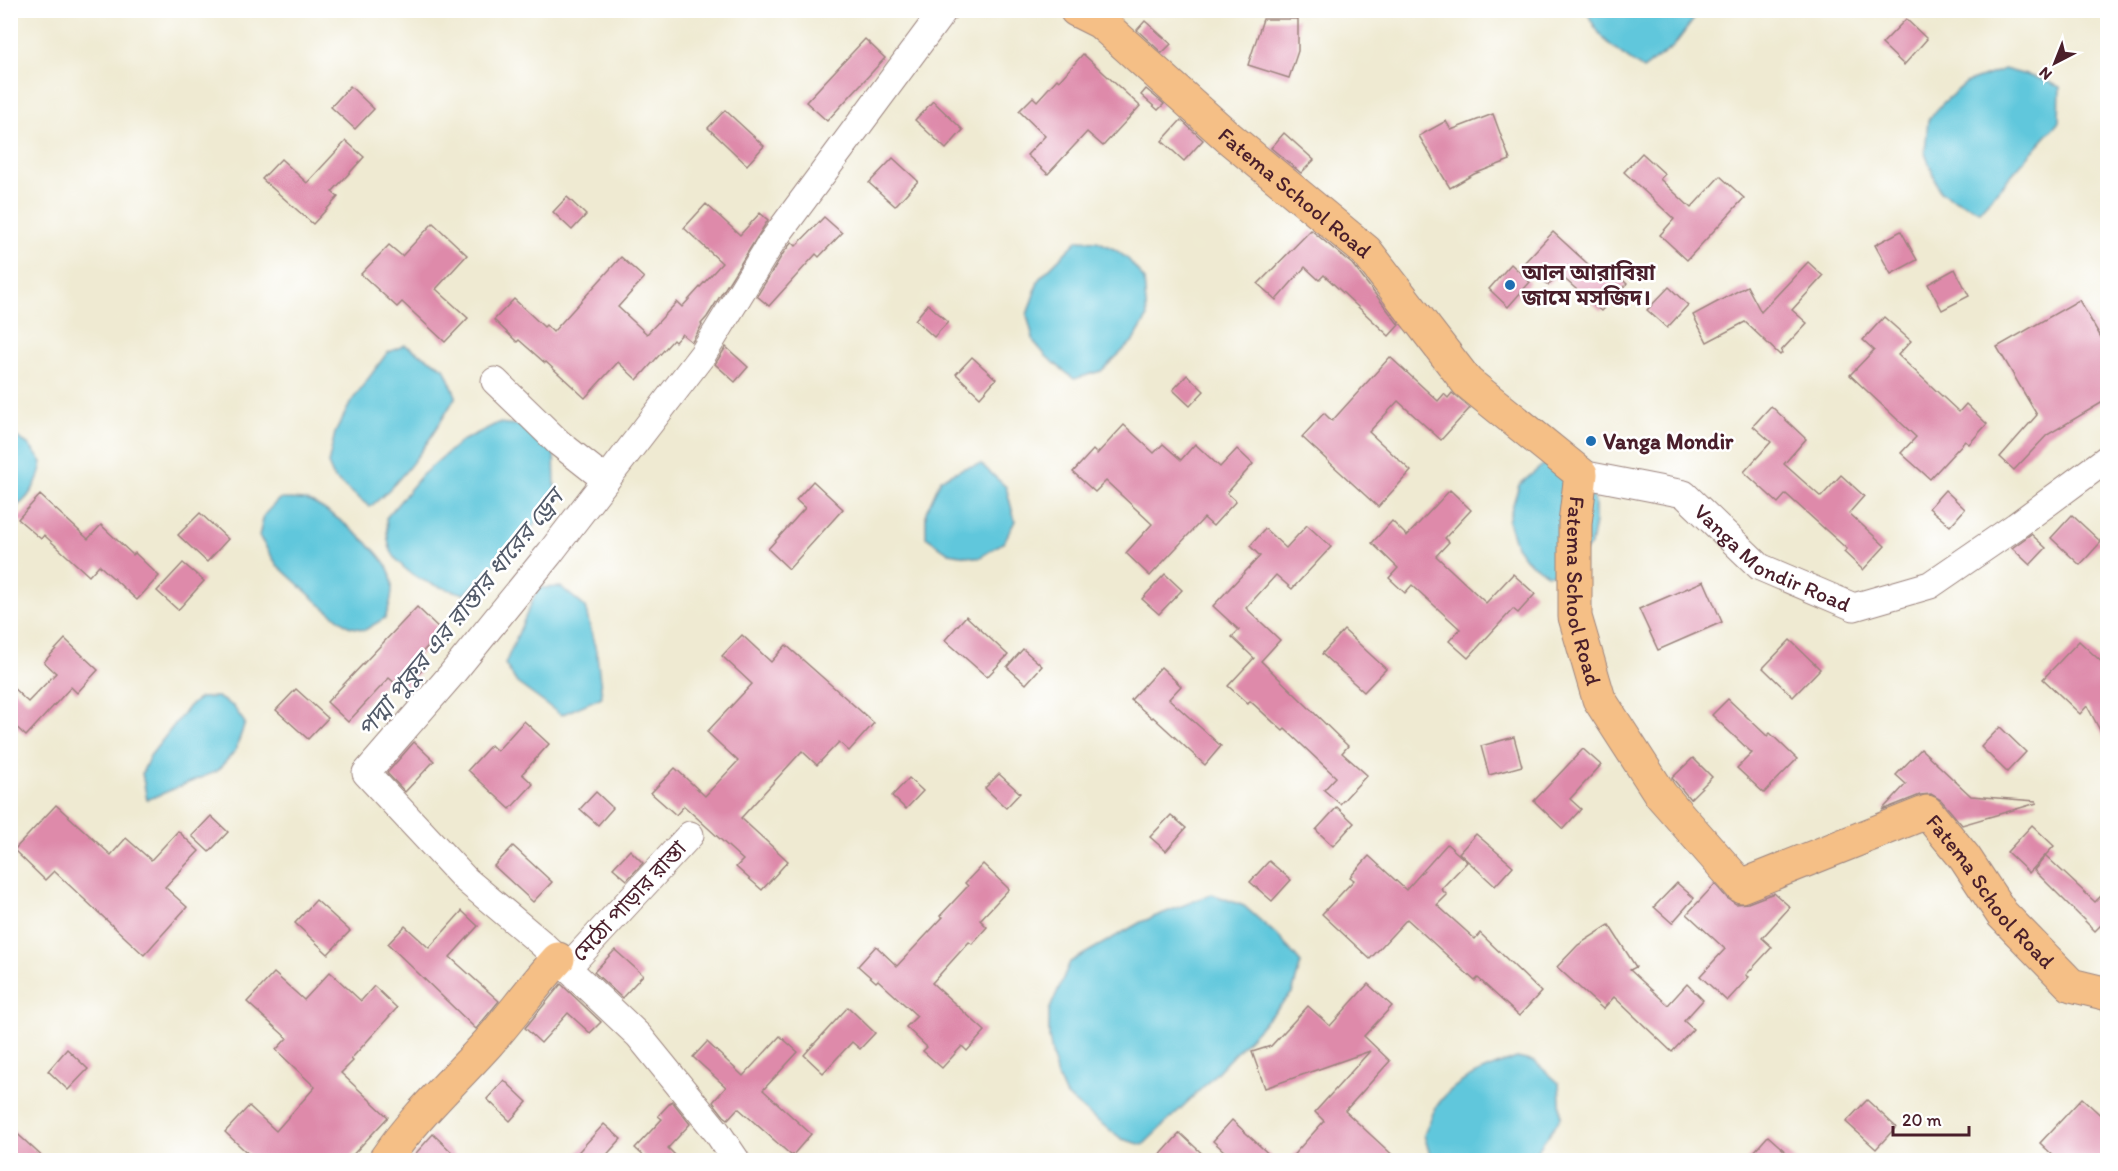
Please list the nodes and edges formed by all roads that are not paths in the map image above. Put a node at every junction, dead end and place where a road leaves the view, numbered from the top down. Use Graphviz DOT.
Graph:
graph roads {
  1 [pos="944,10"];
  2 [pos="1076,10"];
  3 [pos="495,381"];
  4 [pos="2108,458"];
  5 [pos="1581,474"];
  6 [pos="606,480"];
  7 [pos="690,835"];
  8 [pos="562,963"];
  9 [pos="2108,994"];
  10 [pos="385,1161"];
  11 [pos="736,1161"];
  1 -- 6 [label="street"];
  2 -- 5 [label="main road, Fatema School Road"];
  3 -- 6 [label="street"];
  4 -- 5 [label="street, Vanga Mondir Road"];
  5 -- 9 [label="main road, Fatema School Road"];
  6 -- 8 [label="street"];
  7 -- 8 [label="street, মেঠো পাড়ার রাস্তা"];
  8 -- 10 [label="main road"];
  8 -- 11 [label="street"];
}
